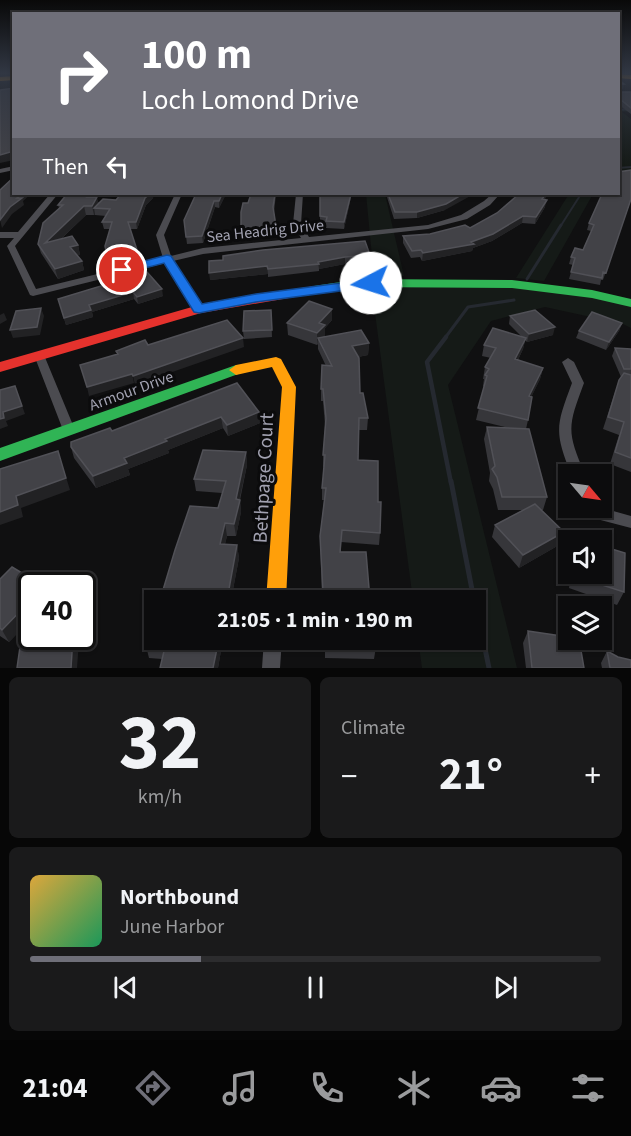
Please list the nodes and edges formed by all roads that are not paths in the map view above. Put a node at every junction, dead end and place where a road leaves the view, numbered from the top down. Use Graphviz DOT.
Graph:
graph roads {
  1 [pos="53,195"];
  2 [pos="178,195"];
  3 [pos="299,195"];
  4 [pos="495,195"];
  5 [pos="0,235"];
  6 [pos="21,235"];
  7 [pos="306,240"];
  8 [pos="167,258"];
  9 [pos="631,303"];
  10 [pos="199,309"];
  11 [pos="39,356"];
  12 [pos="568,362"];
  13 [pos="276,363"];
  14 [pos="0,367"];
  15 [pos="69,430"];
  16 [pos="0,454"];
  17 [pos="574,464"];
  18 [pos="612,517"];
  19 [pos="631,522"];
  20 [pos="277,590"];
  21 [pos="272,650"];
  22 [pos="271,668"];
  1 -- 6 [label="street"];
  2 -- 8 [label="street"];
  3 -- 7 [label="street"];
  4 -- 7 [label="street, Sea Headrig Drive"];
  5 -- 6 [label="street"];
  6 -- 8 [label="street, Sea Headrig Drive"];
  7 -- 8 [label="street, Sea Headrig Drive"];
  8 -- 10 [label="street"];
  9 -- 10 [label="street"];
  10 -- 11 [label="street"];
  11 -- 14 [label="street"];
  11 -- 15 [label="street"];
  12 -- 17 [label="street"];
  13 -- 15 [label="street, Armour Drive"];
  13 -- 20 [label="street, Bethpage Court"];
  15 -- 16 [label="street, Armour Drive"];
  18 -- 19 [label="street"];
  21 -- 22 [label="street"];
}
